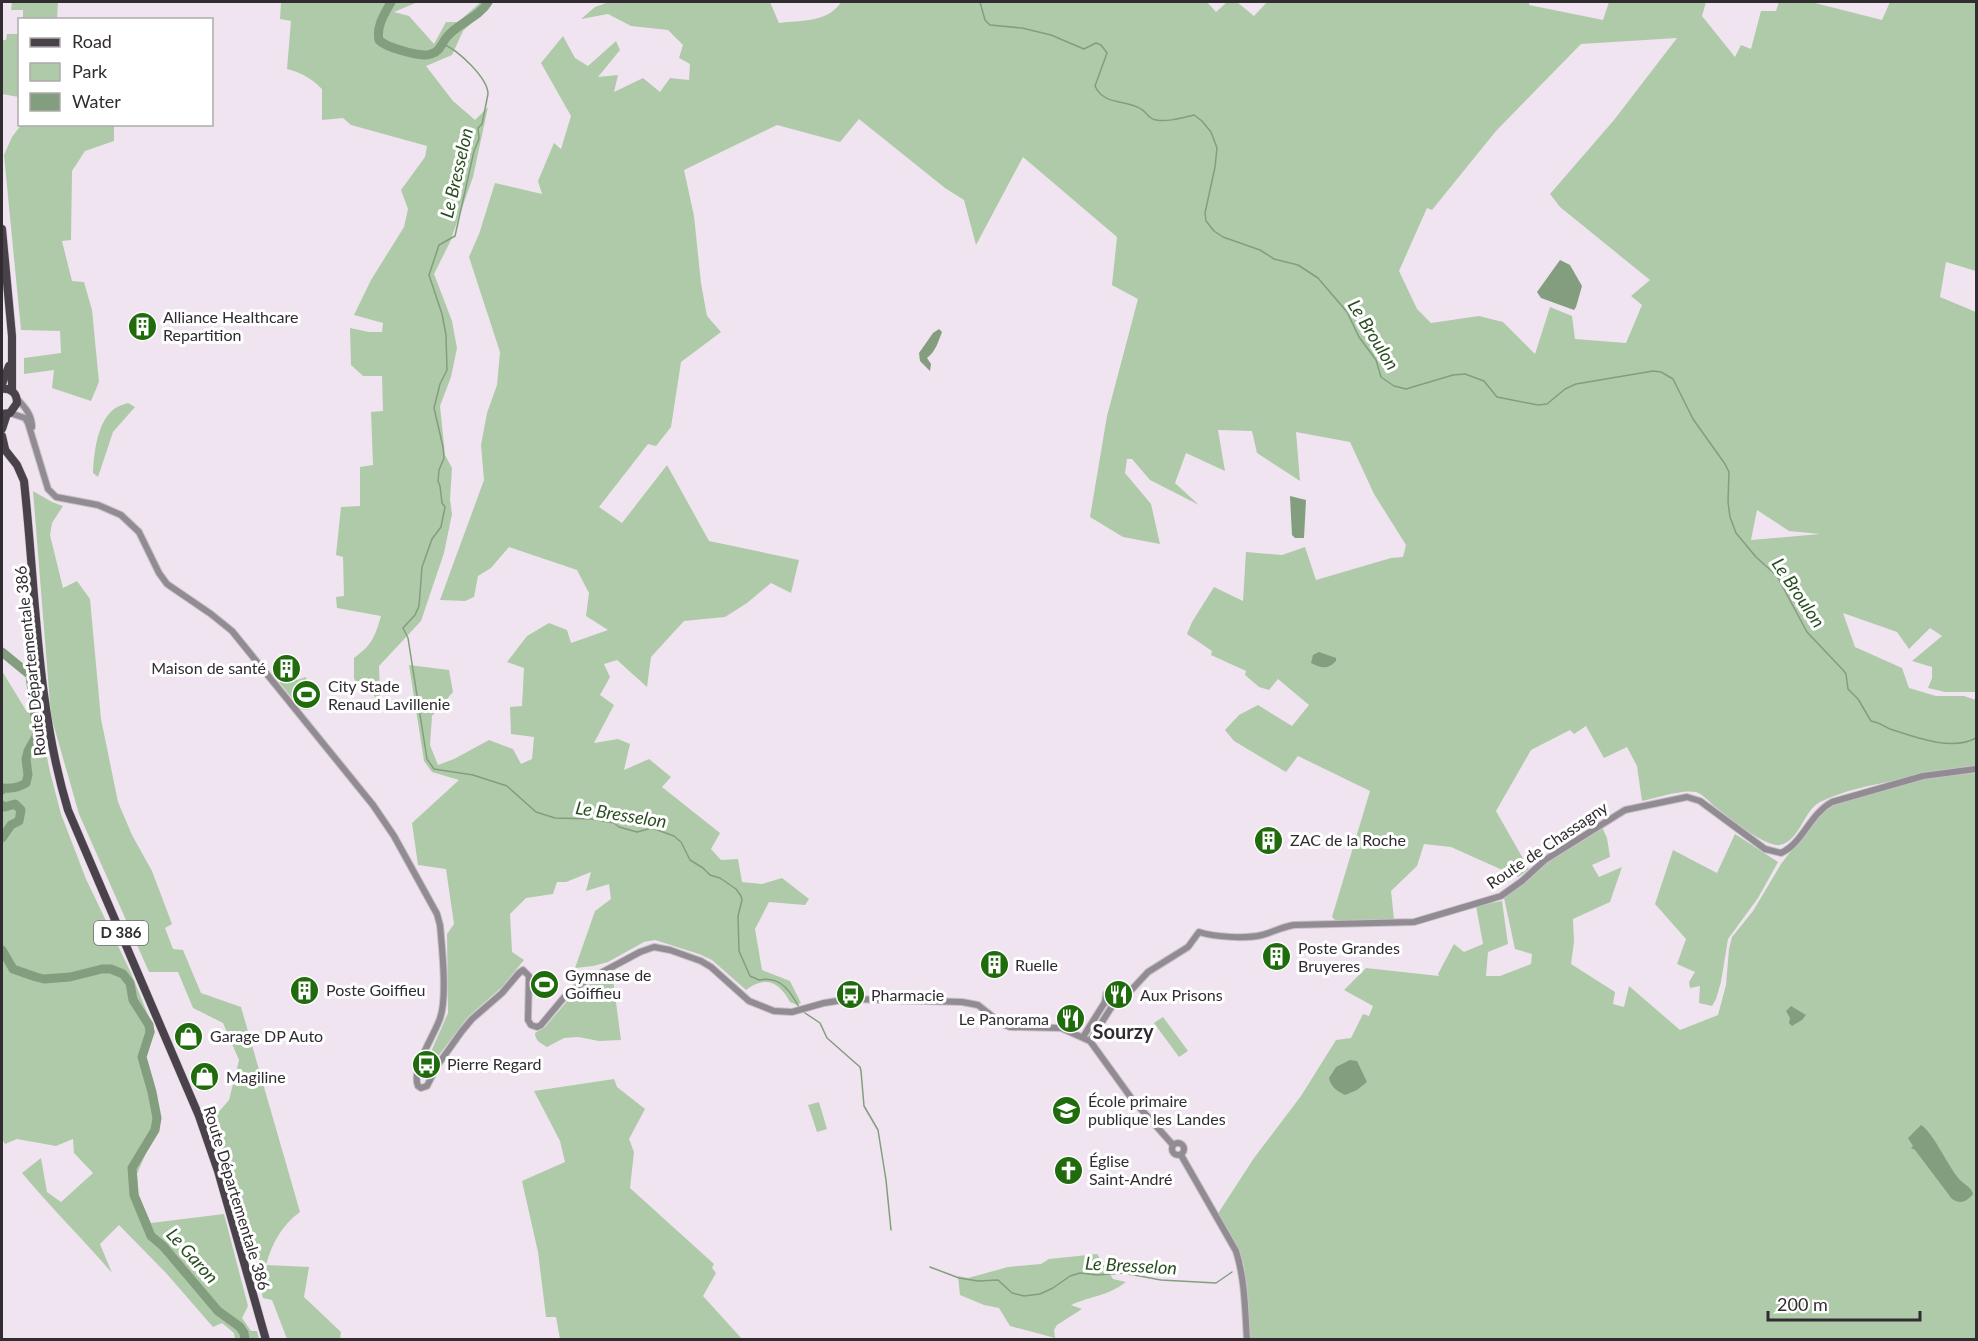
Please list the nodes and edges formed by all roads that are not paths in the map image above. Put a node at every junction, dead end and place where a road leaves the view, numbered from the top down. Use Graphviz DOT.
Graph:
graph roads {
  1 [pos="2,230"];
  2 [pos="12,347"];
  3 [pos="2,387"];
  4 [pos="12,391"];
  5 [pos="17,399"];
  6 [pos="6,414"];
  7 [pos="2,429"];
  8 [pos="32,430"];
  9 [pos="2,436"];
  10 [pos="3,448"];
  11 [pos="1977,769"];
  12 [pos="1114,1003"];
  13 [pos="1083,1037"];
  14 [pos="1090,1041"];
  15 [pos="266,1340"];
  16 [pos="1246,1340"];
  1 -- 2 [label="main road"];
  2 -- 3 [label="main road"];
  2 -- 4 [label="main road"];
  3 -- 4 [label="main road"];
  4 -- 5 [label="main road"];
  5 -- 6 [label="main road"];
  5 -- 8 [label="street"];
  6 -- 7 [label="main road"];
  6 -- 8 [label="street"];
  8 -- 13 [label="street"];
  9 -- 10 [label="main road, Route Départementale 386 / D 386"];
  10 -- 15 [label="main road, Route Départementale 386 / D 386"];
  11 -- 12 [label="street, Route de Chassagny"];
  12 -- 13 [label="street"];
  12 -- 14 [label="street"];
  13 -- 14 [label="street"];
  14 -- 16 [label="street"];
}
